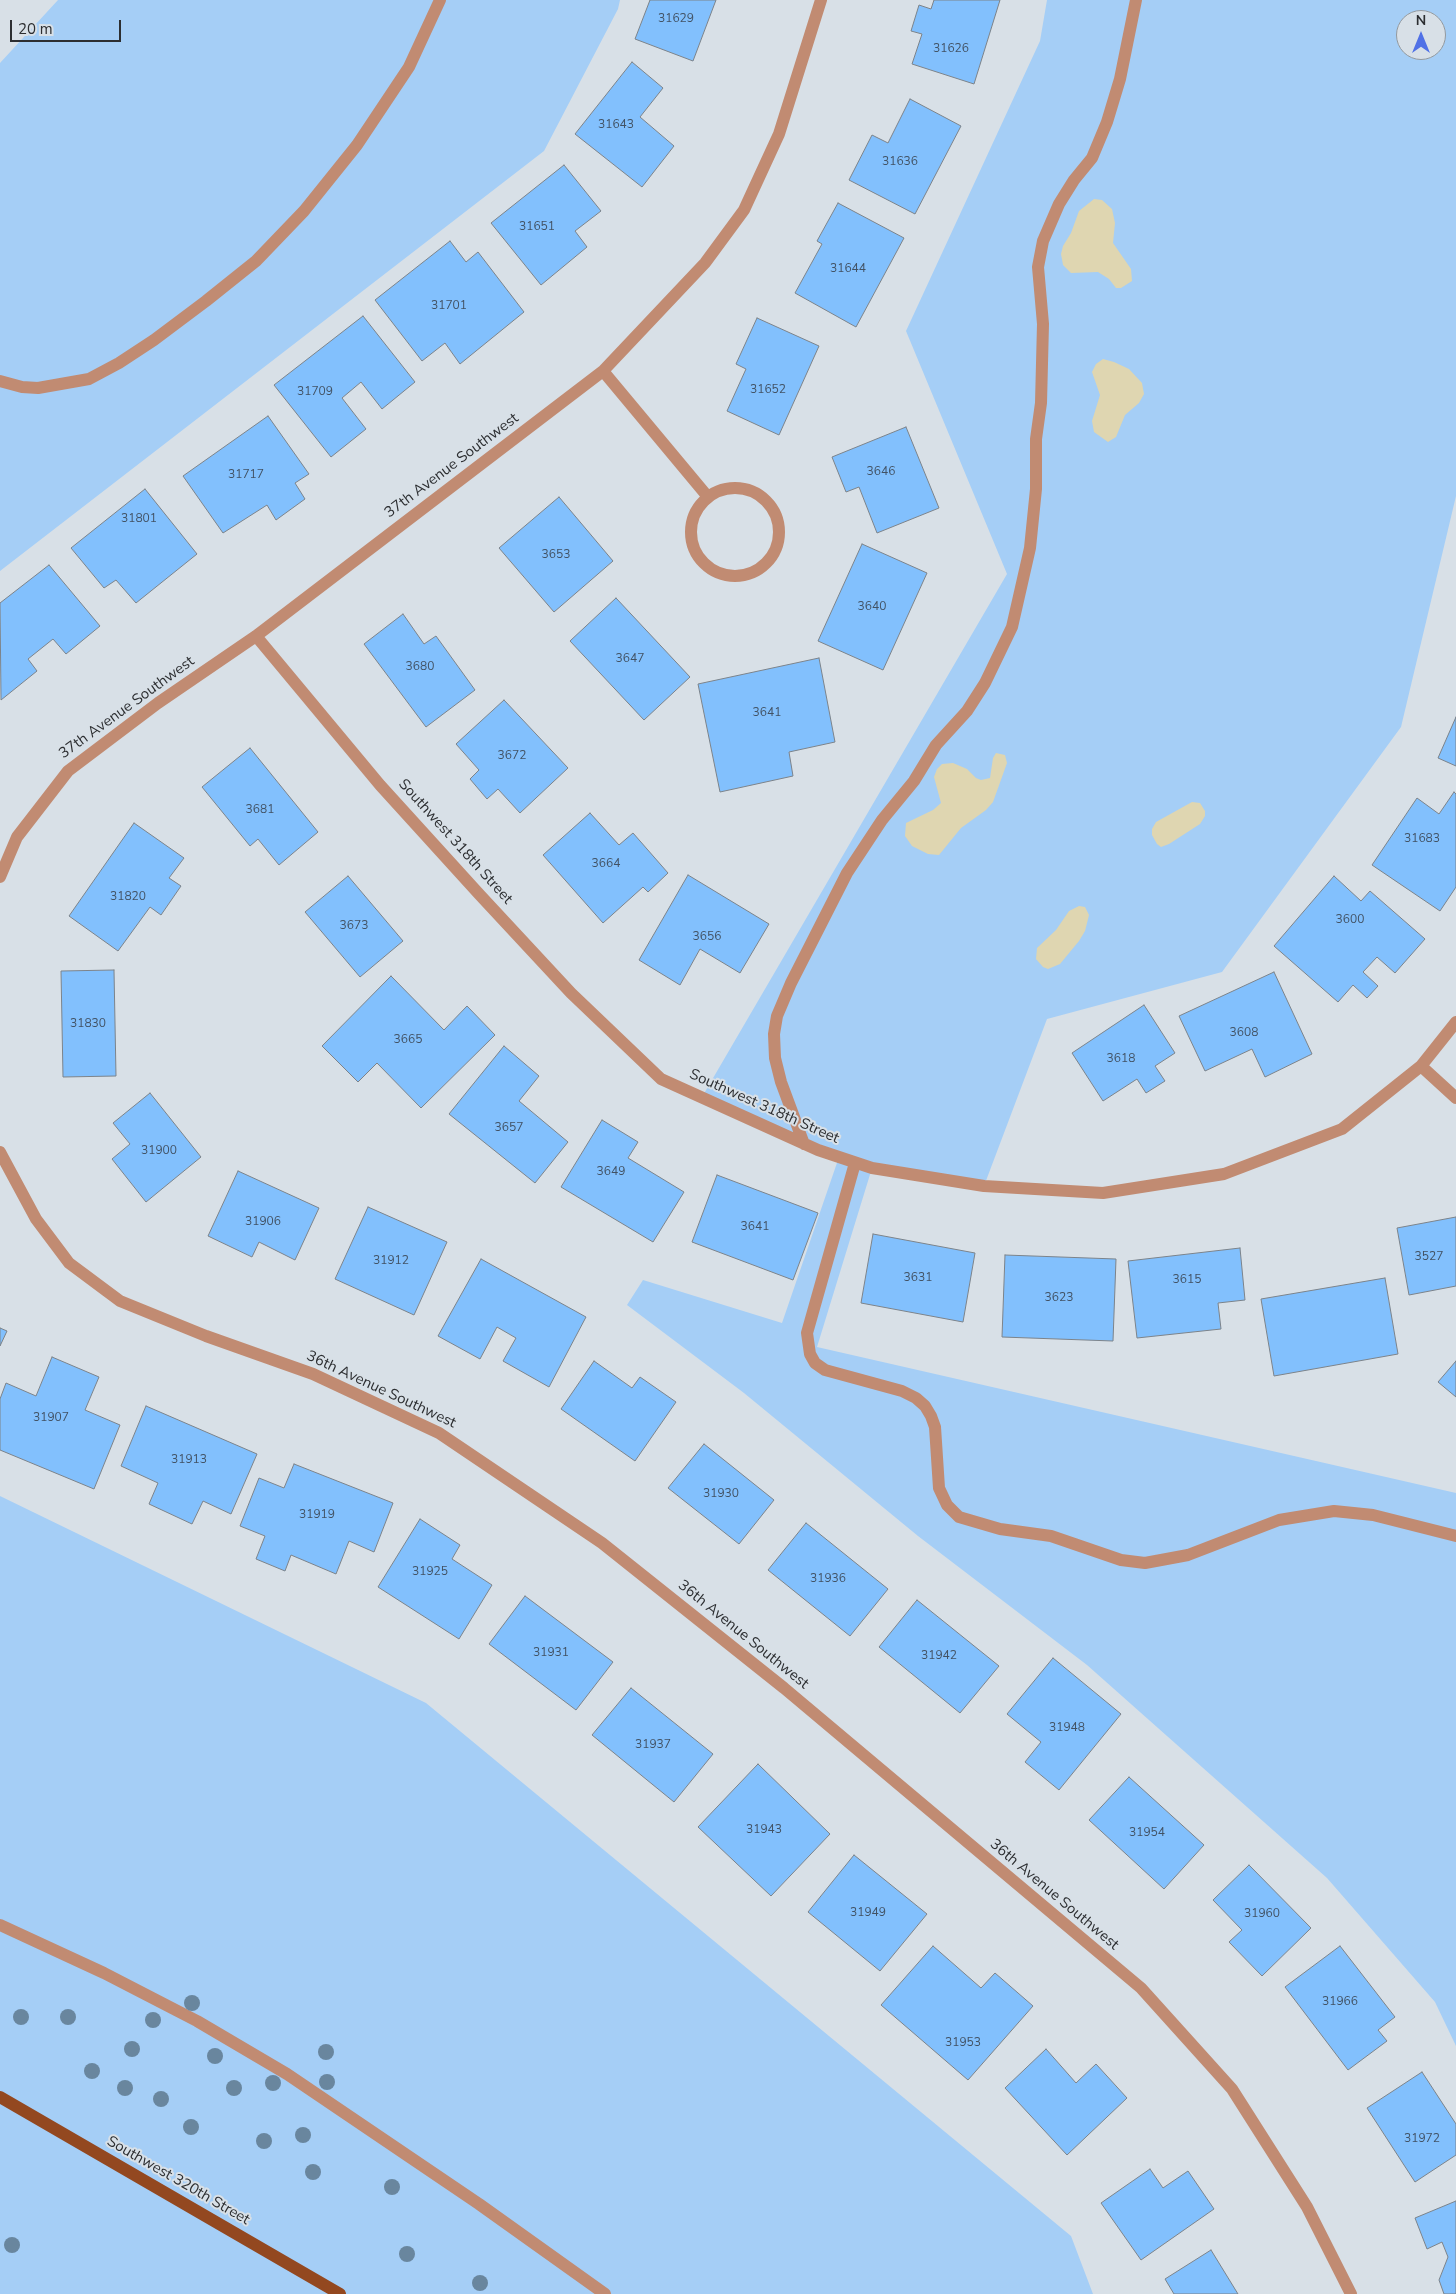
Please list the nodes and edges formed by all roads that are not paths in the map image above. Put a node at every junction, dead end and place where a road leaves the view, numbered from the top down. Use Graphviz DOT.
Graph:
graph roads {
  1 [pos="440,0"];
  2 [pos="821,0"];
  3 [pos="1136,0"];
  4 [pos="603,371"];
  5 [pos="0,381"];
  6 [pos="708,497"];
  7 [pos="256,636"];
  8 [pos="0,877"];
  9 [pos="1456,1022"];
  10 [pos="1421,1066"];
  11 [pos="1456,1098"];
  12 [pos="804,1144"];
  13 [pos="0,1152"];
  14 [pos="855,1163"];
  15 [pos="1456,1536"];
  16 [pos="0,1925"];
  17 [pos="0,2097"];
  18 [pos="340,2294"];
  19 [pos="605,2294"];
  20 [pos="1351,2294"];
  1 -- 5 [label="street"];
  2 -- 4 [label="street, 37th Avenue Southwest"];
  3 -- 12 [label="street"];
  4 -- 6 [label="street"];
  4 -- 7 [label="street, 37th Avenue Southwest"];
  6 -- 6 [label="street"];
  7 -- 8 [label="street, 37th Avenue Southwest"];
  7 -- 12 [label="street, Southwest 318th Street"];
  9 -- 10 [label="street"];
  10 -- 11 [label="street"];
  10 -- 14 [label="street, Southwest 318th Street"];
  12 -- 14 [label="street, Southwest 318th Street"];
  13 -- 20 [label="street, 36th Avenue Southwest"];
  14 -- 15 [label="street"];
  16 -- 19 [label="street"];
  17 -- 18 [label="main road, Southwest 320th Street"];
}
